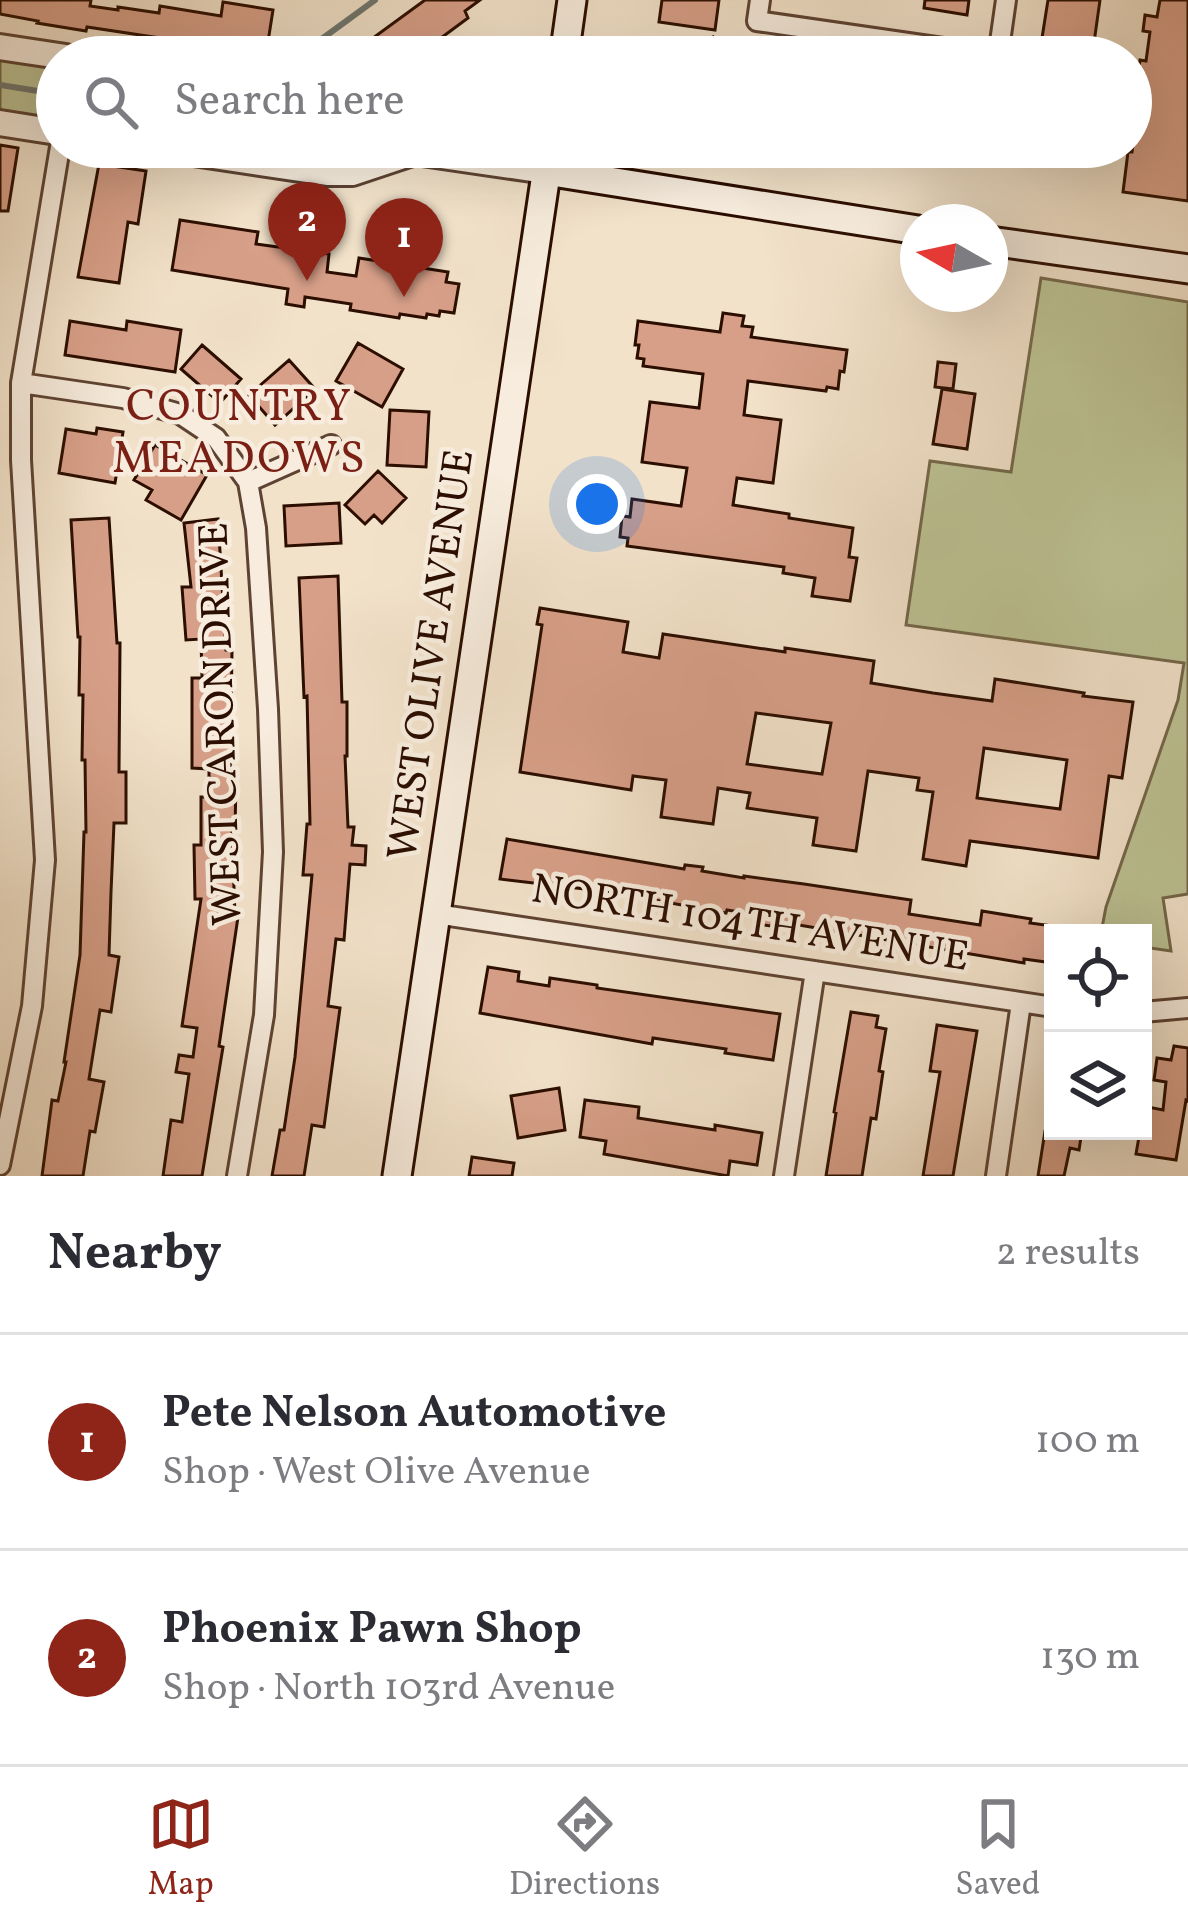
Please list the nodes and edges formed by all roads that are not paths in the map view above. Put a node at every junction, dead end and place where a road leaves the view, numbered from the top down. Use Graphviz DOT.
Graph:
graph roads {
  1 [pos="572,0"];
  2 [pos="760,0"];
  3 [pos="1006,0"];
  4 [pos="567,36"];
  5 [pos="860,36"];
  6 [pos="1001,36"];
  7 [pos="0,46"];
  8 [pos="36,52"];
  9 [pos="0,123"];
  10 [pos="36,129"];
  11 [pos="56,168"];
  12 [pos="294,168"];
  13 [pos="363,168"];
  14 [pos="547,168"];
  15 [pos="595,168"];
  16 [pos="900,227"];
  17 [pos="1008,244"];
  18 [pos="1188,269"];
  19 [pos="20,383"];
  20 [pos="331,445"];
  21 [pos="248,482"];
  22 [pos="436,914"];
  23 [pos="814,971"];
  24 [pos="1022,1003"];
  25 [pos="1044,1005"];
  26 [pos="1188,1007"];
  27 [pos="1152,1011"];
  28 [pos="0,1166"];
  29 [pos="237,1176"];
  30 [pos="398,1176"];
  31 [pos="784,1176"];
  32 [pos="996,1176"];
  1 -- 4 [label="main road"];
  2 -- 5 [label="street"];
  3 -- 6 [label="street"];
  7 -- 8 [label="street"];
  9 -- 10 [label="street"];
  11 -- 19 [label="street"];
  12 -- 13 [label="street"];
  14 -- 22 [label="main road, WEST OLIVE AVENUE"];
  15 -- 16 [label="main road"];
  17 -- 18 [label="main road"];
  19 -- 21 [label="street, WEST CARON DRIVE"];
  19 -- 28 [label="street"];
  20 -- 21 [label="street, WEST CARON DRIVE"];
  21 -- 29 [label="street, WEST CARON DRIVE"];
  22 -- 23 [label="street, NORTH 104TH AVENUE"];
  22 -- 30 [label="main road, WEST OLIVE AVENUE"];
  23 -- 24 [label="street, NORTH 104TH AVENUE"];
  23 -- 31 [label="street"];
  24 -- 25 [label="street, NORTH 104TH AVENUE"];
  24 -- 32 [label="street"];
  26 -- 27 [label="street"];
}
